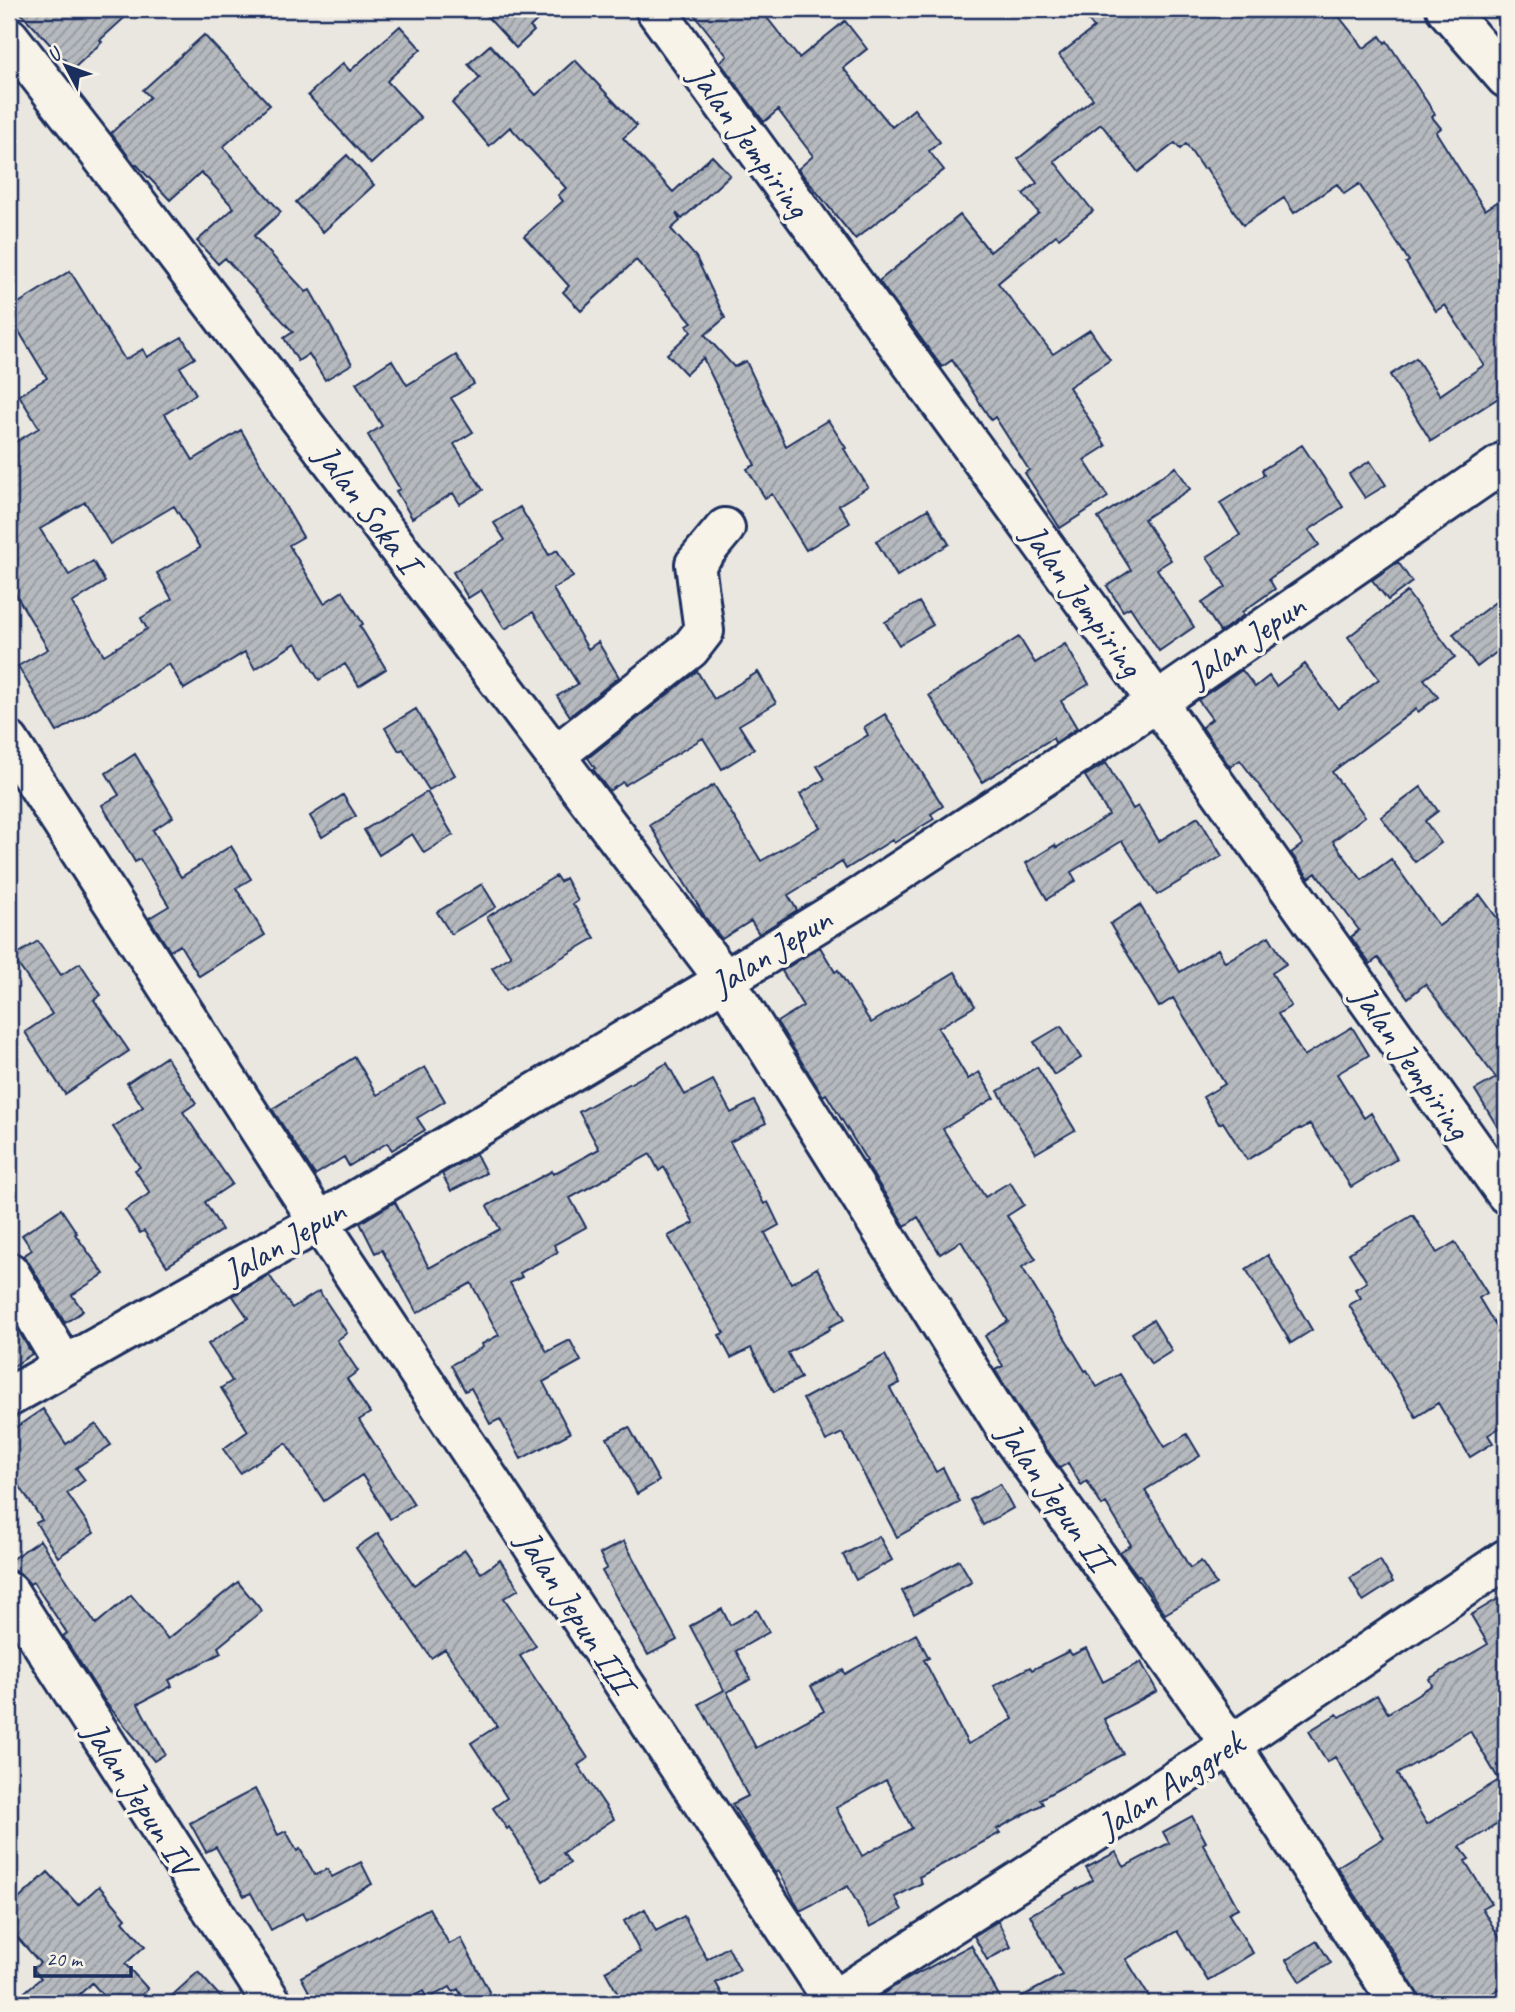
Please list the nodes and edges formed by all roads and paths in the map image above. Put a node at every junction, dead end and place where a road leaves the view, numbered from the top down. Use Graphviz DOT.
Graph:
graph roads {
  1 [pos="654,9"];
  2 [pos="1449,10"];
  3 [pos="9,37"];
  4 [pos="1506,78"];
  5 [pos="1506,461"];
  6 [pos="724,528"];
  7 [pos="1157,702"];
  8 [pos="9,741"];
  9 [pos="556,755"];
  10 [pos="725,980"];
  11 [pos="1506,1195"];
  12 [pos="319,1222"];
  13 [pos="9,1272"];
  14 [pos="64,1365"];
  15 [pos="9,1398"];
  16 [pos="1506,1559"];
  17 [pos="9,1592"];
  18 [pos="1231,1745"];
  19 [pos="833,2002"];
  20 [pos="272,2003"];
  21 [pos="1399,2003"];
  1 -- 7 [label="street, Jalan Jempiring"];
  2 -- 4 [label="street"];
  3 -- 9 [label="street, Jalan Soka I"];
  5 -- 7 [label="street, Jalan Jepun"];
  6 -- 9 [label="street"];
  7 -- 10 [label="street, Jalan Jepun"];
  7 -- 11 [label="street, Jalan Jempiring"];
  8 -- 12 [label="street, Jalan Jepun III"];
  9 -- 10 [label="street, Jalan Soka I"];
  10 -- 12 [label="street, Jalan Jepun"];
  10 -- 18 [label="street, Jalan Jepun II"];
  12 -- 14 [label="street, Jalan Jepun"];
  12 -- 19 [label="street, Jalan Jepun III"];
  13 -- 14 [label="street"];
  14 -- 15 [label="street, Jalan Jepun"];
  16 -- 18 [label="street, Jalan Anggrek"];
  17 -- 20 [label="street, Jalan Jepun IV"];
  18 -- 19 [label="street, Jalan Anggrek"];
  18 -- 21 [label="street, Jalan Jepun II"];
}
